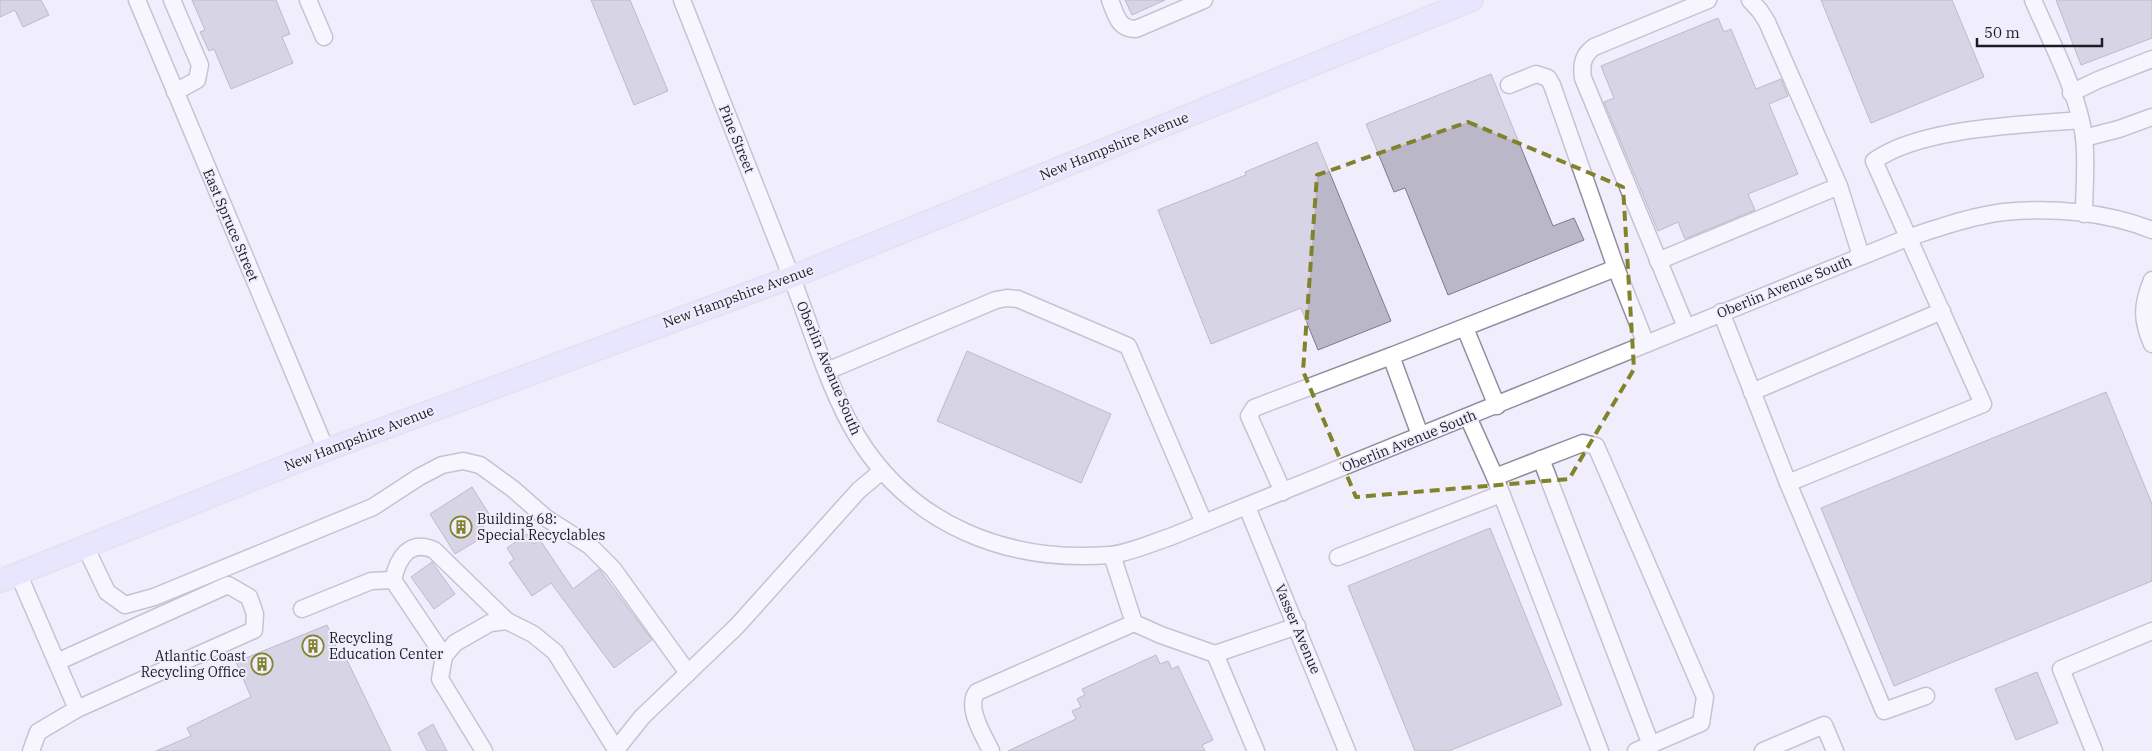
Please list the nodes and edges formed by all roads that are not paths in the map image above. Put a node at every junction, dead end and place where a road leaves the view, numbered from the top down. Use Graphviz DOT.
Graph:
graph roads {
  1 [pos="172,0"];
  2 [pos="308,0"];
  3 [pos="682,0"];
  4 [pos="1110,0"];
  5 [pos="1204,0"];
  6 [pos="1472,0"];
  7 [pos="1708,0"];
  8 [pos="1750,0"];
  9 [pos="2033,0"];
  10 [pos="143,2"];
  11 [pos="324,37"];
  12 [pos="2152,59"];
  13 [pos="1508,85"];
  14 [pos="175,92"];
  15 [pos="2072,93"];
  16 [pos="2152,117"];
  17 [pos="2080,120"];
  18 [pos="2084,138"];
  19 [pos="1839,186"];
  20 [pos="2084,214"];
  21 [pos="2152,230"];
  22 [pos="1907,238"];
  23 [pos="1861,256"];
  24 [pos="1658,261"];
  25 [pos="1616,268"];
  26 [pos="792,277"];
  27 [pos="2152,280"];
  28 [pos="1721,312"];
  29 [pos="1942,312"];
  30 [pos="1686,327"];
  31 [pos="1465,328"];
  32 [pos="1646,344"];
  33 [pos="2152,344"];
  34 [pos="1391,356"];
  35 [pos="828,371"];
  36 [pos="1752,392"];
  37 [pos="1497,406"];
  38 [pos="1468,417"];
  39 [pos="1420,435"];
  40 [pos="326,450"];
  41 [pos="1541,459"];
  42 [pos="882,471"];
  43 [pos="1495,477"];
  44 [pos="1788,483"];
  45 [pos="1283,492"];
  46 [pos="1502,494"];
  47 [pos="1247,507"];
  48 [pos="1204,523"];
  49 [pos="85,546"];
  50 [pos="1112,555"];
  51 [pos="1338,557"];
  52 [pos="9,577"];
  53 [pos="393,580"];
  54 [pos="302,610"];
  55 [pos="507,621"];
  56 [pos="1134,623"];
  57 [pos="1297,626"];
  58 [pos="2152,631"];
  59 [pos="1215,654"];
  60 [pos="444,656"];
  61 [pos="57,662"];
  62 [pos="688,673"];
  63 [pos="1926,696"];
  64 [pos="77,709"];
  65 [pos="1644,748"];
  66 [pos="31,751"];
  67 [pos="484,751"];
  68 [pos="616,751"];
  69 [pos="991,751"];
  70 [pos="1256,751"];
  71 [pos="1347,751"];
  72 [pos="1600,751"];
  73 [pos="1763,751"];
  74 [pos="1835,751"];
  75 [pos="2094,751"];
  1 -- 14 [label="street"];
  2 -- 11 [label="street"];
  3 -- 26 [label="street, Pine Street"];
  4 -- 5 [label="street"];
  6 -- 26 [label="main road, New Hampshire Avenue"];
  7 -- 24 [label="street"];
  8 -- 19 [label="street"];
  9 -- 15 [label="street"];
  10 -- 14 [label="street, East Spruce Street"];
  12 -- 15 [label="street"];
  13 -- 25 [label="street"];
  14 -- 40 [label="street, East Spruce Street"];
  15 -- 17 [label="street"];
  16 -- 18 [label="street"];
  17 -- 18 [label="street"];
  17 -- 22 [label="street"];
  18 -- 20 [label="street"];
  19 -- 23 [label="street"];
  19 -- 24 [label="street"];
  20 -- 21 [label="street, Oberlin Avenue South"];
  20 -- 22 [label="street, Oberlin Avenue South"];
  22 -- 23 [label="street, Oberlin Avenue South"];
  22 -- 29 [label="street"];
  23 -- 28 [label="street, Oberlin Avenue South"];
  24 -- 30 [label="street"];
  25 -- 31 [label="street"];
  25 -- 32 [label="street"];
  26 -- 35 [label="street, Oberlin Avenue South"];
  26 -- 40 [label="main road, New Hampshire Avenue"];
  27 -- 33 [label="street"];
  28 -- 30 [label="street, Oberlin Avenue South"];
  28 -- 36 [label="street"];
  29 -- 36 [label="street"];
  29 -- 44 [label="street"];
  30 -- 32 [label="street, Oberlin Avenue South"];
  31 -- 34 [label="street"];
  31 -- 37 [label="street"];
  32 -- 37 [label="street, Oberlin Avenue South"];
  34 -- 39 [label="street"];
  34 -- 45 [label="street"];
  35 -- 42 [label="street, Oberlin Avenue South"];
  35 -- 48 [label="street"];
  36 -- 44 [label="street"];
  37 -- 38 [label="street, Oberlin Avenue South"];
  38 -- 39 [label="street, Oberlin Avenue South"];
  38 -- 43 [label="street"];
  39 -- 45 [label="street, Oberlin Avenue South"];
  40 -- 49 [label="main road, New Hampshire Avenue"];
  41 -- 43 [label="street"];
  41 -- 65 [label="street"];
  41 -- 65 [label="street"];
  42 -- 50 [label="street, Oberlin Avenue South"];
  42 -- 62 [label="street"];
  43 -- 46 [label="street"];
  44 -- 63 [label="street"];
  45 -- 47 [label="street, Oberlin Avenue South"];
  46 -- 51 [label="street"];
  46 -- 72 [label="street"];
  47 -- 48 [label="street, Oberlin Avenue South"];
  47 -- 57 [label="street, Vasser Avenue"];
  48 -- 50 [label="street, Oberlin Avenue South"];
  49 -- 52 [label="main road, New Hampshire Avenue"];
  49 -- 62 [label="street"];
  50 -- 56 [label="street"];
  52 -- 61 [label="street"];
  53 -- 54 [label="street"];
  53 -- 55 [label="street"];
  53 -- 60 [label="street"];
  55 -- 60 [label="street"];
  55 -- 68 [label="street"];
  56 -- 59 [label="street"];
  56 -- 69 [label="street"];
  57 -- 59 [label="street"];
  57 -- 71 [label="street, Vasser Avenue"];
  58 -- 75 [label="street"];
  59 -- 70 [label="street"];
  60 -- 67 [label="street"];
  61 -- 64 [label="street"];
  61 -- 64 [label="street"];
  62 -- 68 [label="street"];
  64 -- 66 [label="street"];
  73 -- 74 [label="street"];
}
